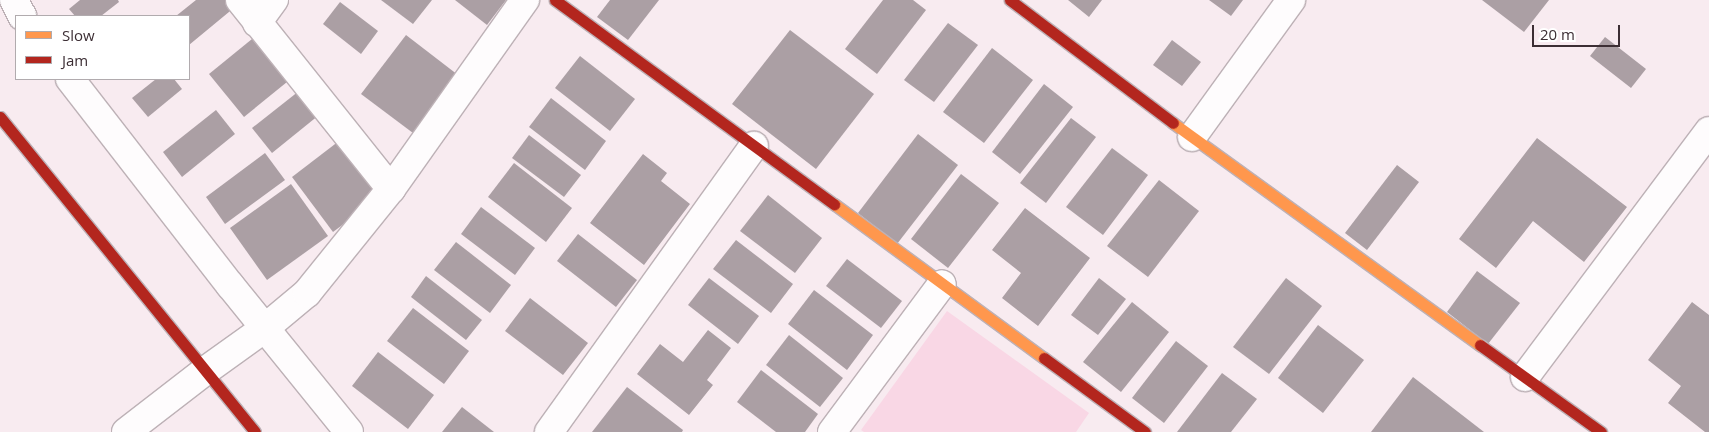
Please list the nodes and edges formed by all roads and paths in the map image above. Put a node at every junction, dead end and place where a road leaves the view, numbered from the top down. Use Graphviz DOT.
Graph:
graph roads {
  1 [pos="14,0"];
  2 [pos="240,0"];
  3 [pos="274,0"];
  4 [pos="525,0"];
  5 [pos="555,0"];
  6 [pos="1010,0"];
  7 [pos="1292,0"];
  8 [pos="22,15"];
  9 [pos="257,23"];
  10 [pos="71,80"];
  11 [pos="0,117"];
  12 [pos="1709,131"];
  13 [pos="1192,137"];
  14 [pos="754,146"];
  15 [pos="391,188"];
  16 [pos="942,284"];
  17 [pos="265,328"];
  18 [pos="205,371"];
  19 [pos="1525,377"];
  20 [pos="1128,427"];
  21 [pos="126,432"];
  22 [pos="255,432"];
  23 [pos="349,432"];
  24 [pos="550,432"];
  25 [pos="832,432"];
  26 [pos="1601,432"];
  1 -- 8 [label="street"];
  2 -- 9 [label="street"];
  3 -- 9 [label="street"];
  4 -- 15 [label="street"];
  5 -- 14 [label="street"];
  6 -- 13 [label="street"];
  7 -- 13 [label="street"];
  9 -- 15 [label="street"];
  10 -- 17 [label="street"];
  11 -- 18 [label="street"];
  12 -- 19 [label="street"];
  13 -- 19 [label="street"];
  14 -- 16 [label="street"];
  14 -- 24 [label="street"];
  15 -- 17 [label="street"];
  16 -- 20 [label="street"];
  16 -- 25 [label="street"];
  17 -- 18 [label="street"];
  17 -- 23 [label="street"];
  18 -- 21 [label="street"];
  18 -- 22 [label="street"];
  19 -- 26 [label="street"];
}
